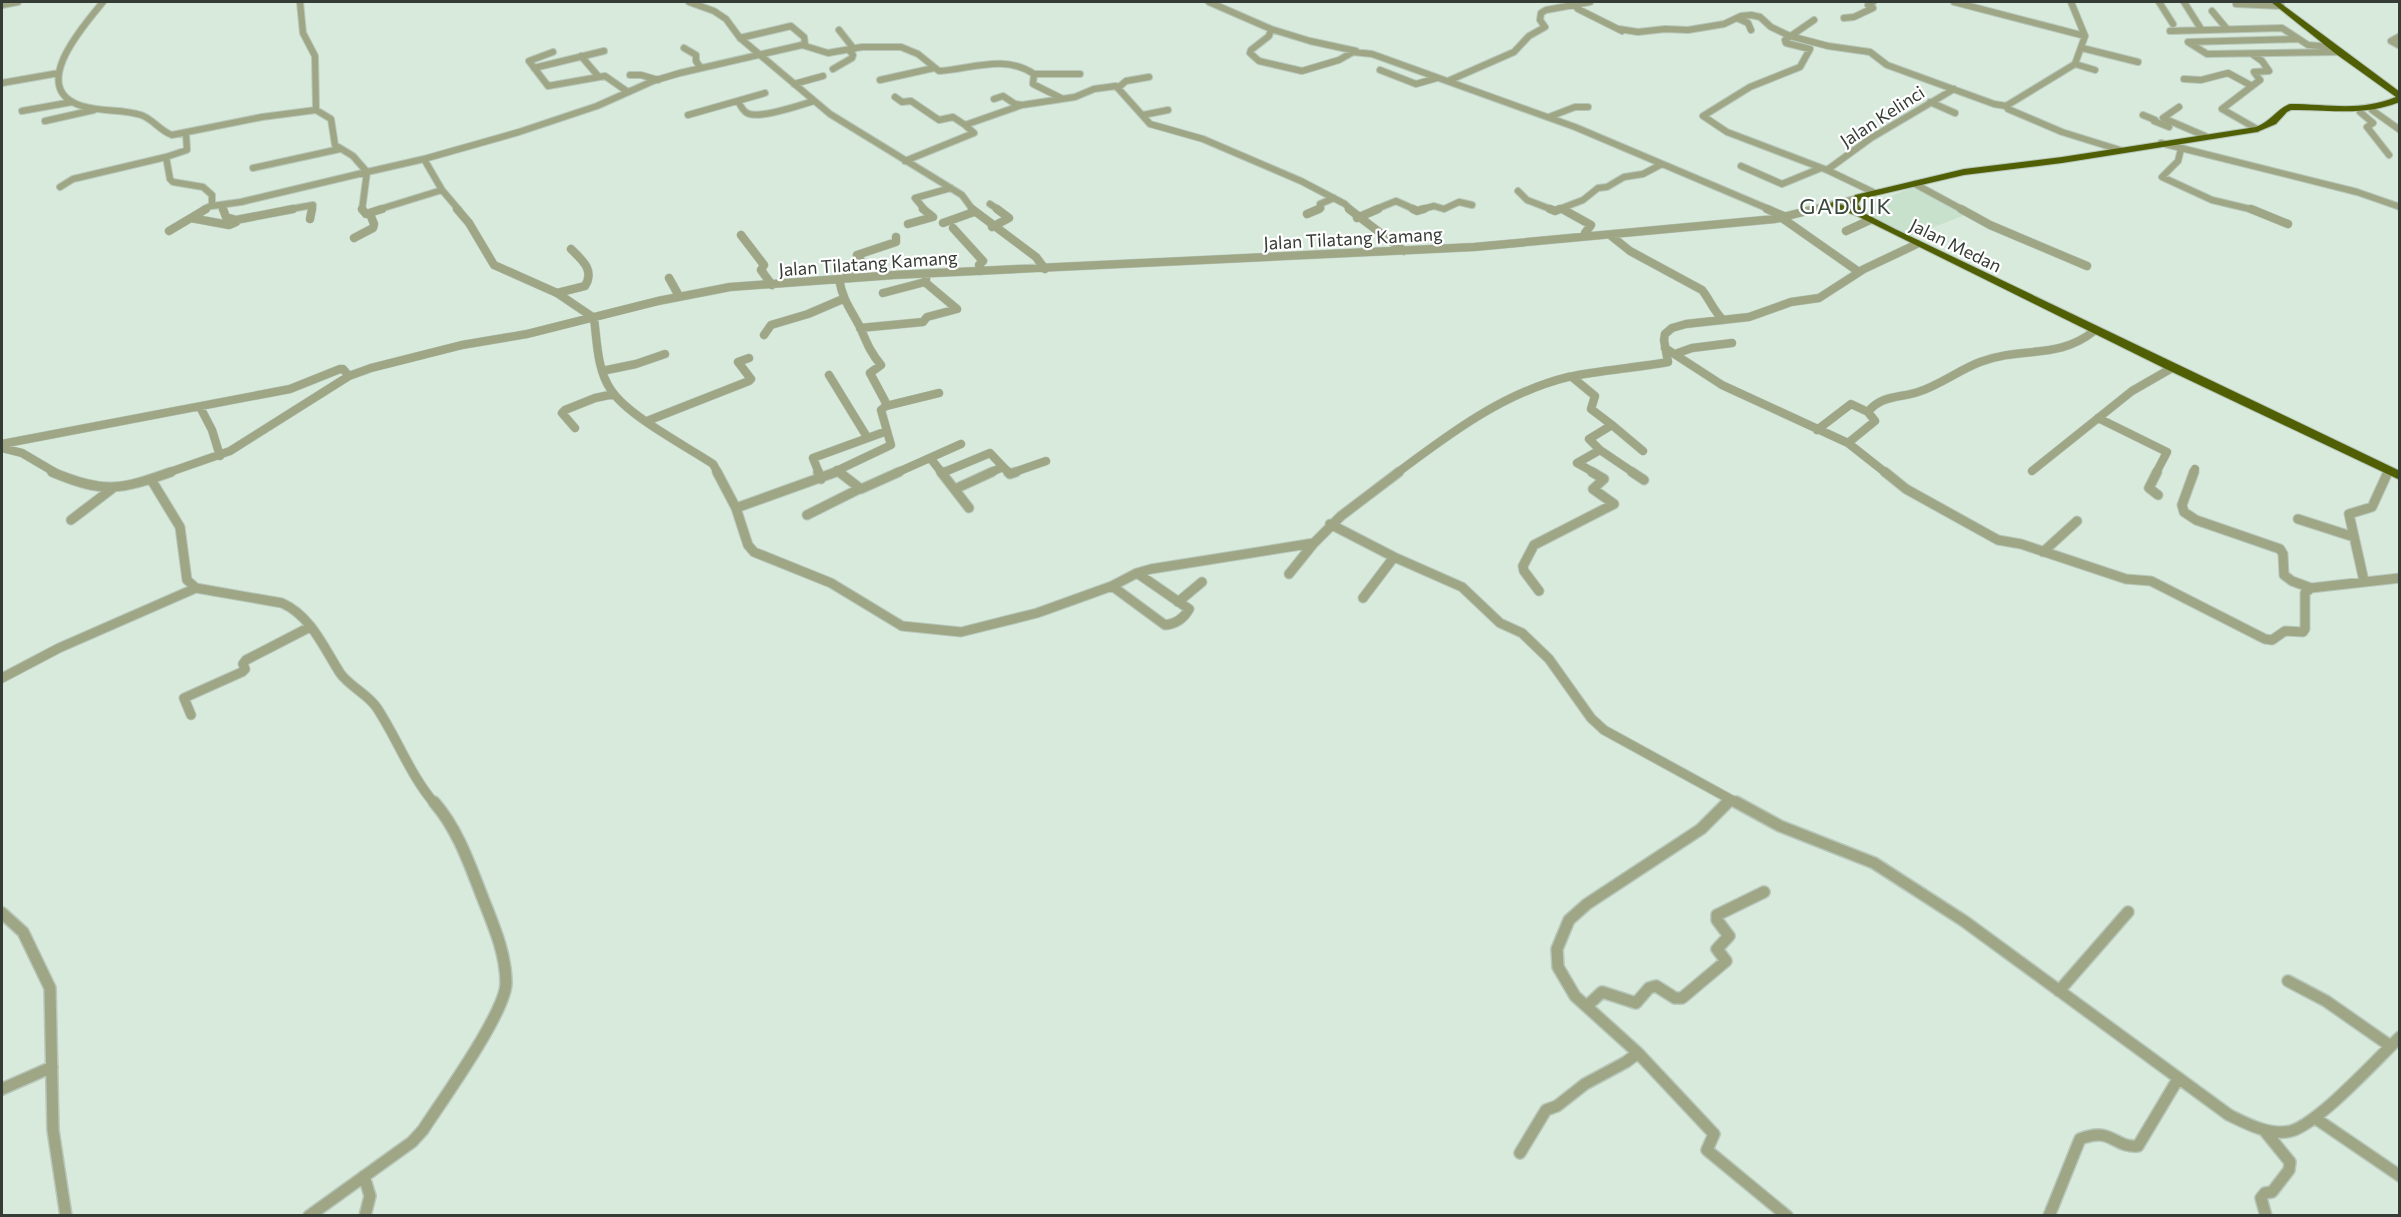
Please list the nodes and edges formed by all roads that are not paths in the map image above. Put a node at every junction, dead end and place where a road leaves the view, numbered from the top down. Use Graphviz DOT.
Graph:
graph roads {
  1 [pos="8,2"];
  2 [pos="18,2"];
  3 [pos="104,2"];
  4 [pos="300,2"];
  5 [pos="689,2"];
  6 [pos="1209,2"];
  7 [pos="1590,2"];
  8 [pos="1873,2"];
  9 [pos="1954,2"];
  10 [pos="2071,2"];
  11 [pos="2159,2"];
  12 [pos="2184,2"];
  13 [pos="1577,3"];
  14 [pos="2279,3"];
  15 [pos="2,4"];
  16 [pos="2236,4"];
  17 [pos="2212,11"];
  18 [pos="1737,18"];
  19 [pos="1844,18"];
  20 [pos="1814,20"];
  21 [pos="2174,24"];
  22 [pos="1271,29"];
  23 [pos="1619,29"];
  24 [pos="2201,29"];
  25 [pos="2228,29"];
  26 [pos="839,30"];
  27 [pos="1751,30"];
  28 [pos="2170,31"];
  29 [pos="1790,36"];
  30 [pos="2085,36"];
  31 [pos="2400,36"];
  32 [pos="740,38"];
  33 [pos="1633,38"];
  34 [pos="2298,39"];
  35 [pos="805,44"];
  36 [pos="2400,46"];
  37 [pos="684,48"];
  38 [pos="2082,48"];
  39 [pos="851,49"];
  40 [pos="2335,50"];
  41 [pos="604,51"];
  42 [pos="1359,51"];
  43 [pos="553,52"];
  44 [pos="2251,53"];
  45 [pos="760,55"];
  46 [pos="581,56"];
  47 [pos="2138,62"];
  48 [pos="2075,64"];
  49 [pos="700,67"];
  50 [pos="534,68"];
  51 [pos="934,68"];
  52 [pos="833,69"];
  53 [pos="1380,70"];
  54 [pos="2095,70"];
  55 [pos="59,73"];
  56 [pos="1034,74"];
  57 [pos="1080,74"];
  58 [pos="630,75"];
  59 [pos="824,76"];
  60 [pos="599,77"];
  61 [pos="1149,77"];
  62 [pos="1437,78"];
  63 [pos="2184,79"];
  64 [pos="658,80"];
  65 [pos="880,80"];
  66 [pos="1448,81"];
  67 [pos="2,83"];
  68 [pos="794,84"];
  69 [pos="2252,86"];
  70 [pos="1119,87"];
  71 [pos="2400,88"];
  72 [pos="1954,89"];
  73 [pos="628,92"];
  74 [pos="765,93"];
  75 [pos="895,97"];
  76 [pos="1061,98"];
  77 [pos="994,99"];
  78 [pos="2399,99"];
  79 [pos="738,101"];
  80 [pos="814,101"];
  81 [pos="72,102"];
  82 [pos="1930,102"];
  83 [pos="1022,105"];
  84 [pos="2006,106"];
  85 [pos="1588,107"];
  86 [pos="2179,107"];
  87 [pos="96,109"];
  88 [pos="316,110"];
  89 [pos="1168,110"];
  90 [pos="2372,110"];
  91 [pos="22,111"];
  92 [pos="2360,111"];
  93 [pos="1955,113"];
  94 [pos="1143,115"];
  95 [pos="2143,115"];
  96 [pos="1549,117"];
  97 [pos="2162,117"];
  98 [pos="45,121"];
  99 [pos="2153,121"];
  100 [pos="693,123"];
  101 [pos="965,125"];
  102 [pos="2169,127"];
  103 [pos="2257,129"];
  104 [pos="2400,130"];
  105 [pos="186,134"];
  106 [pos="2205,136"];
  107 [pos="2161,143"];
  108 [pos="339,149"];
  109 [pos="2181,149"];
  110 [pos="2120,150"];
  111 [pos="2388,154"];
  112 [pos="166,157"];
  113 [pos="424,159"];
  114 [pos="905,160"];
  115 [pos="1662,165"];
  116 [pos="1741,166"];
  117 [pos="253,168"];
  118 [pos="1824,169"];
  119 [pos="367,172"];
  120 [pos="1916,184"];
  121 [pos="60,187"];
  122 [pos="951,188"];
  123 [pos="442,190"];
  124 [pos="1518,191"];
  125 [pos="1873,192"];
  126 [pos="1334,198"];
  127 [pos="1855,199"];
  128 [pos="990,204"];
  129 [pos="212,205"];
  130 [pos="221,205"];
  131 [pos="1472,205"];
  132 [pos="1833,205"];
  133 [pos="2399,209"];
  134 [pos="1564,210"];
  135 [pos="974,212"];
  136 [pos="370,214"];
  137 [pos="1307,214"];
  138 [pos="1784,217"];
  139 [pos="191,218"];
  140 [pos="1357,218"];
  141 [pos="1865,218"];
  142 [pos="310,219"];
  143 [pos="237,220"];
  144 [pos="943,223"];
  145 [pos="908,224"];
  146 [pos="2288,224"];
  147 [pos="992,227"];
  148 [pos="953,228"];
  149 [pos="169,231"];
  150 [pos="1846,231"];
  151 [pos="741,235"];
  152 [pos="1610,235"];
  153 [pos="896,237"];
  154 [pos="1590,237"];
  155 [pos="354,238"];
  156 [pos="1917,244"];
  157 [pos="571,249"];
  158 [pos="1404,251"];
  159 [pos="2087,266"];
  160 [pos="1045,269"];
  161 [pos="981,272"];
  162 [pos="1859,272"];
  163 [pos="669,278"];
  164 [pos="842,278"];
  165 [pos="925,279"];
  166 [pos="772,285"];
  167 [pos="557,293"];
  168 [pos="883,293"];
  169 [pos="679,296"];
  170 [pos="843,299"];
  171 [pos="594,318"];
  172 [pos="1723,320"];
  173 [pos="860,328"];
  174 [pos="2094,331"];
  175 [pos="764,335"];
  176 [pos="1732,343"];
  177 [pos="1665,348"];
  178 [pos="665,354"];
  179 [pos="1675,354"];
  180 [pos="749,358"];
  181 [pos="2172,369"];
  182 [pos="602,371"];
  183 [pos="830,375"];
  184 [pos="349,376"];
  185 [pos="1572,377"];
  186 [pos="939,393"];
  187 [pos="614,394"];
  188 [pos="886,406"];
  189 [pos="200,407"];
  190 [pos="1868,412"];
  191 [pos="2098,418"];
  192 [pos="647,421"];
  193 [pos="1612,424"];
  194 [pos="575,428"];
  195 [pos="1817,430"];
  196 [pos="887,431"];
  197 [pos="867,437"];
  198 [pos="1848,443"];
  199 [pos="961,444"];
  200 [pos="2,446"];
  201 [pos="1600,450"];
  202 [pos="1643,451"];
  203 [pos="219,456"];
  204 [pos="932,459"];
  205 [pos="1046,461"];
  206 [pos="1003,467"];
  207 [pos="2195,469"];
  208 [pos="837,470"];
  209 [pos="2032,471"];
  210 [pos="2388,471"];
  211 [pos="942,473"];
  212 [pos="2400,476"];
  213 [pos="821,479"];
  214 [pos="1644,480"];
  215 [pos="152,481"];
  216 [pos="113,489"];
  217 [pos="859,489"];
  218 [pos="955,489"];
  219 [pos="2158,495"];
  220 [pos="969,507"];
  221 [pos="736,508"];
  222 [pos="807,515"];
  223 [pos="2298,519"];
  224 [pos="71,520"];
  225 [pos="2077,522"];
  226 [pos="1330,524"];
  227 [pos="2354,537"];
  228 [pos="1314,543"];
  229 [pos="2043,552"];
  230 [pos="1394,557"];
  231 [pos="1137,573"];
  232 [pos="1290,574"];
  233 [pos="2400,578"];
  234 [pos="2364,580"];
  235 [pos="1202,582"];
  236 [pos="1112,586"];
  237 [pos="196,588"];
  238 [pos="2311,588"];
  239 [pos="1539,591"];
  240 [pos="1363,598"];
  241 [pos="1178,602"];
  242 [pos="310,627"];
  243 [pos="2,678"];
  244 [pos="191,715"];
  245 [pos="1730,800"];
  246 [pos="1764,892"];
  247 [pos="2128,912"];
  248 [pos="2,913"];
  249 [pos="2288,981"];
  250 [pos="2059,991"];
  251 [pos="1588,1005"];
  252 [pos="2400,1037"];
  253 [pos="2390,1045"];
  254 [pos="1638,1053"];
  255 [pos="52,1067"];
  256 [pos="2178,1079"];
  257 [pos="2,1089"];
  258 [pos="2315,1119"];
  259 [pos="2264,1130"];
  260 [pos="1520,1153"];
  261 [pos="364,1176"];
  262 [pos="2400,1176"];
  263 [pos="66,1215"];
  264 [pos="309,1215"];
  265 [pos="365,1215"];
  266 [pos="1787,1215"];
  267 [pos="2049,1215"];
  268 [pos="2266,1215"];
  1 -- 2 [label="street"];
  1 -- 15 [label="street"];
  3 -- 55 [label="street"];
  4 -- 88 [label="street"];
  5 -- 32 [label="street"];
  6 -- 22 [label="street"];
  7 -- 13 [label="street"];
  8 -- 19 [label="street"];
  9 -- 30 [label="street"];
  10 -- 30 [label="street"];
  11 -- 21 [label="street"];
  12 -- 24 [label="street"];
  13 -- 23 [label="street"];
  13 -- 66 [label="street"];
  14 -- 16 [label="street"];
  14 -- 40 [label="highway"];
  14 -- 71 [label="highway"];
  17 -- 25 [label="street"];
  18 -- 23 [label="street"];
  18 -- 27 [label="street"];
  18 -- 29 [label="street"];
  20 -- 29 [label="street"];
  22 -- 42 [label="street"];
  22 -- 42 [label="street"];
  23 -- 33 [label="street"];
  24 -- 25 [label="street"];
  24 -- 28 [label="street"];
  25 -- 34 [label="street"];
  26 -- 39 [label="street"];
  29 -- 72 [label="street"];
  29 -- 118 [label="street"];
  30 -- 38 [label="street"];
  31 -- 36 [label="street"];
  32 -- 35 [label="street"];
  32 -- 45 [label="street"];
  34 -- 40 [label="street"];
  34 -- 44 [label="street"];
  35 -- 39 [label="street"];
  35 -- 45 [label="street"];
  37 -- 49 [label="street"];
  38 -- 47 [label="street"];
  38 -- 48 [label="street"];
  39 -- 51 [label="street"];
  39 -- 52 [label="street"];
  40 -- 44 [label="street"];
  40 -- 78 [label="highway"];
  41 -- 46 [label="street"];
  42 -- 62 [label="street"];
  43 -- 50 [label="street"];
  44 -- 69 [label="street"];
  45 -- 49 [label="street"];
  45 -- 68 [label="street"];
  46 -- 50 [label="street"];
  46 -- 60 [label="street"];
  48 -- 54 [label="street"];
  48 -- 84 [label="street"];
  49 -- 64 [label="street"];
  50 -- 60 [label="street"];
  51 -- 56 [label="street"];
  51 -- 65 [label="street"];
  53 -- 62 [label="street"];
  55 -- 67 [label="street"];
  55 -- 81 [label="street"];
  56 -- 57 [label="street"];
  56 -- 76 [label="street"];
  58 -- 64 [label="street"];
  59 -- 68 [label="street"];
  60 -- 73 [label="street"];
  61 -- 70 [label="street"];
  62 -- 66 [label="street"];
  63 -- 69 [label="street"];
  64 -- 73 [label="street"];
  66 -- 96 [label="street"];
  68 -- 80 [label="street"];
  69 -- 103 [label="street"];
  70 -- 76 [label="street"];
  70 -- 94 [label="street"];
  72 -- 82 [label="street, Jalan Kelinci"];
  72 -- 84 [label="street"];
  73 -- 113 [label="street"];
  74 -- 79 [label="street"];
  75 -- 101 [label="street"];
  76 -- 83 [label="street"];
  77 -- 83 [label="street"];
  78 -- 90 [label="highway, Jalan Medan"];
  79 -- 80 [label="street"];
  79 -- 100 [label="street"];
  80 -- 114 [label="street"];
  81 -- 87 [label="street"];
  81 -- 91 [label="street"];
  82 -- 93 [label="street"];
  82 -- 118 [label="street, Jalan Kelinci"];
  83 -- 101 [label="street"];
  84 -- 110 [label="street"];
  85 -- 96 [label="street"];
  86 -- 97 [label="street"];
  87 -- 98 [label="street"];
  87 -- 105 [label="street"];
  88 -- 105 [label="street"];
  88 -- 108 [label="street"];
  89 -- 94 [label="street"];
  90 -- 92 [label="highway, Jalan Medan"];
  90 -- 104 [label="street"];
  92 -- 103 [label="highway, Jalan Medan"];
  92 -- 111 [label="street"];
  94 -- 126 [label="street"];
  95 -- 99 [label="street"];
  96 -- 115 [label="street"];
  97 -- 99 [label="street"];
  97 -- 106 [label="street"];
  99 -- 102 [label="street"];
  101 -- 114 [label="street"];
  103 -- 106 [label="highway, Jalan Medan"];
  105 -- 112 [label="street"];
  106 -- 107 [label="highway, Jalan Medan"];
  107 -- 109 [label="street"];
  107 -- 110 [label="highway, Jalan Medan"];
  108 -- 117 [label="street"];
  108 -- 119 [label="street"];
  109 -- 133 [label="street"];
  109 -- 146 [label="street"];
  110 -- 120 [label="highway, Jalan Medan"];
  112 -- 121 [label="street"];
  112 -- 129 [label="street"];
  113 -- 119 [label="street"];
  113 -- 123 [label="street"];
  114 -- 122 [label="street"];
  115 -- 134 [label="street"];
  115 -- 138 [label="street"];
  116 -- 118 [label="street, Jalan Kelinci"];
  118 -- 125 [label="street"];
  119 -- 130 [label="street"];
  119 -- 136 [label="street"];
  120 -- 125 [label="highway, Jalan Medan"];
  120 -- 159 [label="street"];
  122 -- 135 [label="street"];
  122 -- 145 [label="street"];
  123 -- 136 [label="street"];
  123 -- 167 [label="street"];
  124 -- 134 [label="street"];
  125 -- 127 [label="highway, Jalan Medan"];
  126 -- 137 [label="street"];
  126 -- 140 [label="street"];
  127 -- 132 [label="street, Jalan Tilatang Kamang"];
  127 -- 141 [label="highway"];
  128 -- 147 [label="street"];
  129 -- 130 [label="street"];
  129 -- 139 [label="street"];
  130 -- 143 [label="street"];
  131 -- 140 [label="street"];
  132 -- 138 [label="street, Jalan Tilatang Kamang"];
  132 -- 141 [label="highway, Jalan Medan"];
  134 -- 154 [label="street"];
  135 -- 144 [label="street"];
  135 -- 147 [label="street"];
  136 -- 155 [label="street"];
  138 -- 152 [label="street, Jalan Tilatang Kamang"];
  138 -- 162 [label="street"];
  139 -- 143 [label="street"];
  139 -- 149 [label="street"];
  140 -- 158 [label="street"];
  141 -- 150 [label="street"];
  141 -- 156 [label="highway, Jalan Medan"];
  142 -- 143 [label="street"];
  147 -- 160 [label="street"];
  148 -- 161 [label="street"];
  151 -- 166 [label="street"];
  152 -- 154 [label="street, Jalan Tilatang Kamang"];
  152 -- 172 [label="street"];
  153 -- 164 [label="street"];
  154 -- 158 [label="street, Jalan Tilatang Kamang"];
  156 -- 162 [label="street"];
  156 -- 174 [label="highway, Jalan Medan"];
  157 -- 167 [label="street"];
  158 -- 160 [label="street, Jalan Tilatang Kamang"];
  160 -- 161 [label="street, Jalan Tilatang Kamang"];
  161 -- 165 [label="street, Jalan Tilatang Kamang"];
  162 -- 172 [label="street"];
  163 -- 169 [label="street"];
  164 -- 165 [label="street, Jalan Tilatang Kamang"];
  164 -- 166 [label="street, Jalan Tilatang Kamang"];
  164 -- 170 [label="street"];
  165 -- 168 [label="street"];
  165 -- 173 [label="street"];
  166 -- 169 [label="street, Jalan Tilatang Kamang"];
  167 -- 171 [label="street"];
  169 -- 171 [label="street, Jalan Tilatang Kamang"];
  170 -- 173 [label="street"];
  170 -- 175 [label="street"];
  171 -- 182 [label="street"];
  171 -- 184 [label="street, Jalan Tilatang Kamang"];
  172 -- 177 [label="street"];
  173 -- 188 [label="street"];
  174 -- 181 [label="highway, Jalan Medan"];
  174 -- 190 [label="street"];
  176 -- 179 [label="street"];
  177 -- 179 [label="street"];
  177 -- 185 [label="street"];
  178 -- 182 [label="street"];
  179 -- 195 [label="street"];
  180 -- 192 [label="street"];
  181 -- 191 [label="street"];
  181 -- 210 [label="highway, Jalan Medan"];
  182 -- 187 [label="street"];
  183 -- 197 [label="street"];
  184 -- 189 [label="street"];
  184 -- 203 [label="street, Jalan Tilatang Kamang"];
  185 -- 193 [label="street"];
  185 -- 226 [label="street"];
  186 -- 188 [label="street"];
  187 -- 192 [label="street"];
  187 -- 194 [label="street"];
  188 -- 196 [label="street"];
  189 -- 200 [label="street"];
  189 -- 203 [label="street"];
  190 -- 195 [label="street"];
  190 -- 198 [label="street"];
  191 -- 209 [label="street"];
  191 -- 219 [label="street"];
  192 -- 221 [label="street"];
  193 -- 201 [label="street"];
  193 -- 202 [label="street"];
  195 -- 198 [label="street"];
  196 -- 197 [label="street"];
  196 -- 208 [label="street"];
  197 -- 213 [label="street"];
  198 -- 229 [label="street"];
  199 -- 204 [label="street"];
  200 -- 216 [label="street, Jalan Tilatang Kamang"];
  201 -- 214 [label="street"];
  201 -- 239 [label="street"];
  203 -- 215 [label="street, Jalan Tilatang Kamang"];
  204 -- 211 [label="street"];
  204 -- 217 [label="street"];
  205 -- 206 [label="street"];
  206 -- 211 [label="street"];
  206 -- 218 [label="street"];
  207 -- 238 [label="street"];
  208 -- 213 [label="street"];
  208 -- 217 [label="street"];
  210 -- 212 [label="highway, Jalan Medan"];
  210 -- 227 [label="street"];
  211 -- 218 [label="street"];
  213 -- 221 [label="street"];
  215 -- 216 [label="street, Jalan Tilatang Kamang"];
  215 -- 237 [label="street"];
  216 -- 224 [label="street"];
  217 -- 222 [label="street"];
  218 -- 220 [label="street"];
  221 -- 236 [label="street"];
  223 -- 227 [label="street"];
  225 -- 229 [label="street"];
  226 -- 228 [label="street"];
  226 -- 230 [label="street"];
  227 -- 234 [label="street"];
  228 -- 231 [label="street"];
  228 -- 232 [label="street"];
  229 -- 238 [label="street"];
  230 -- 240 [label="street"];
  230 -- 245 [label="street"];
  231 -- 236 [label="street"];
  231 -- 241 [label="street"];
  233 -- 234 [label="street"];
  234 -- 238 [label="street"];
  235 -- 241 [label="street"];
  236 -- 241 [label="street"];
  237 -- 242 [label="street"];
  237 -- 243 [label="street"];
  242 -- 244 [label="street"];
  242 -- 261 [label="street"];
  245 -- 250 [label="street"];
  245 -- 251 [label="street"];
  246 -- 251 [label="street"];
  247 -- 250 [label="street"];
  248 -- 255 [label="street"];
  249 -- 253 [label="street"];
  250 -- 256 [label="street"];
  251 -- 254 [label="street"];
  252 -- 253 [label="street"];
  253 -- 258 [label="street"];
  254 -- 260 [label="street"];
  254 -- 266 [label="street"];
  255 -- 257 [label="street"];
  255 -- 263 [label="street"];
  256 -- 259 [label="street"];
  256 -- 267 [label="street"];
  258 -- 259 [label="street"];
  258 -- 262 [label="street"];
  259 -- 268 [label="street"];
  261 -- 264 [label="street"];
  261 -- 265 [label="street"];
}
